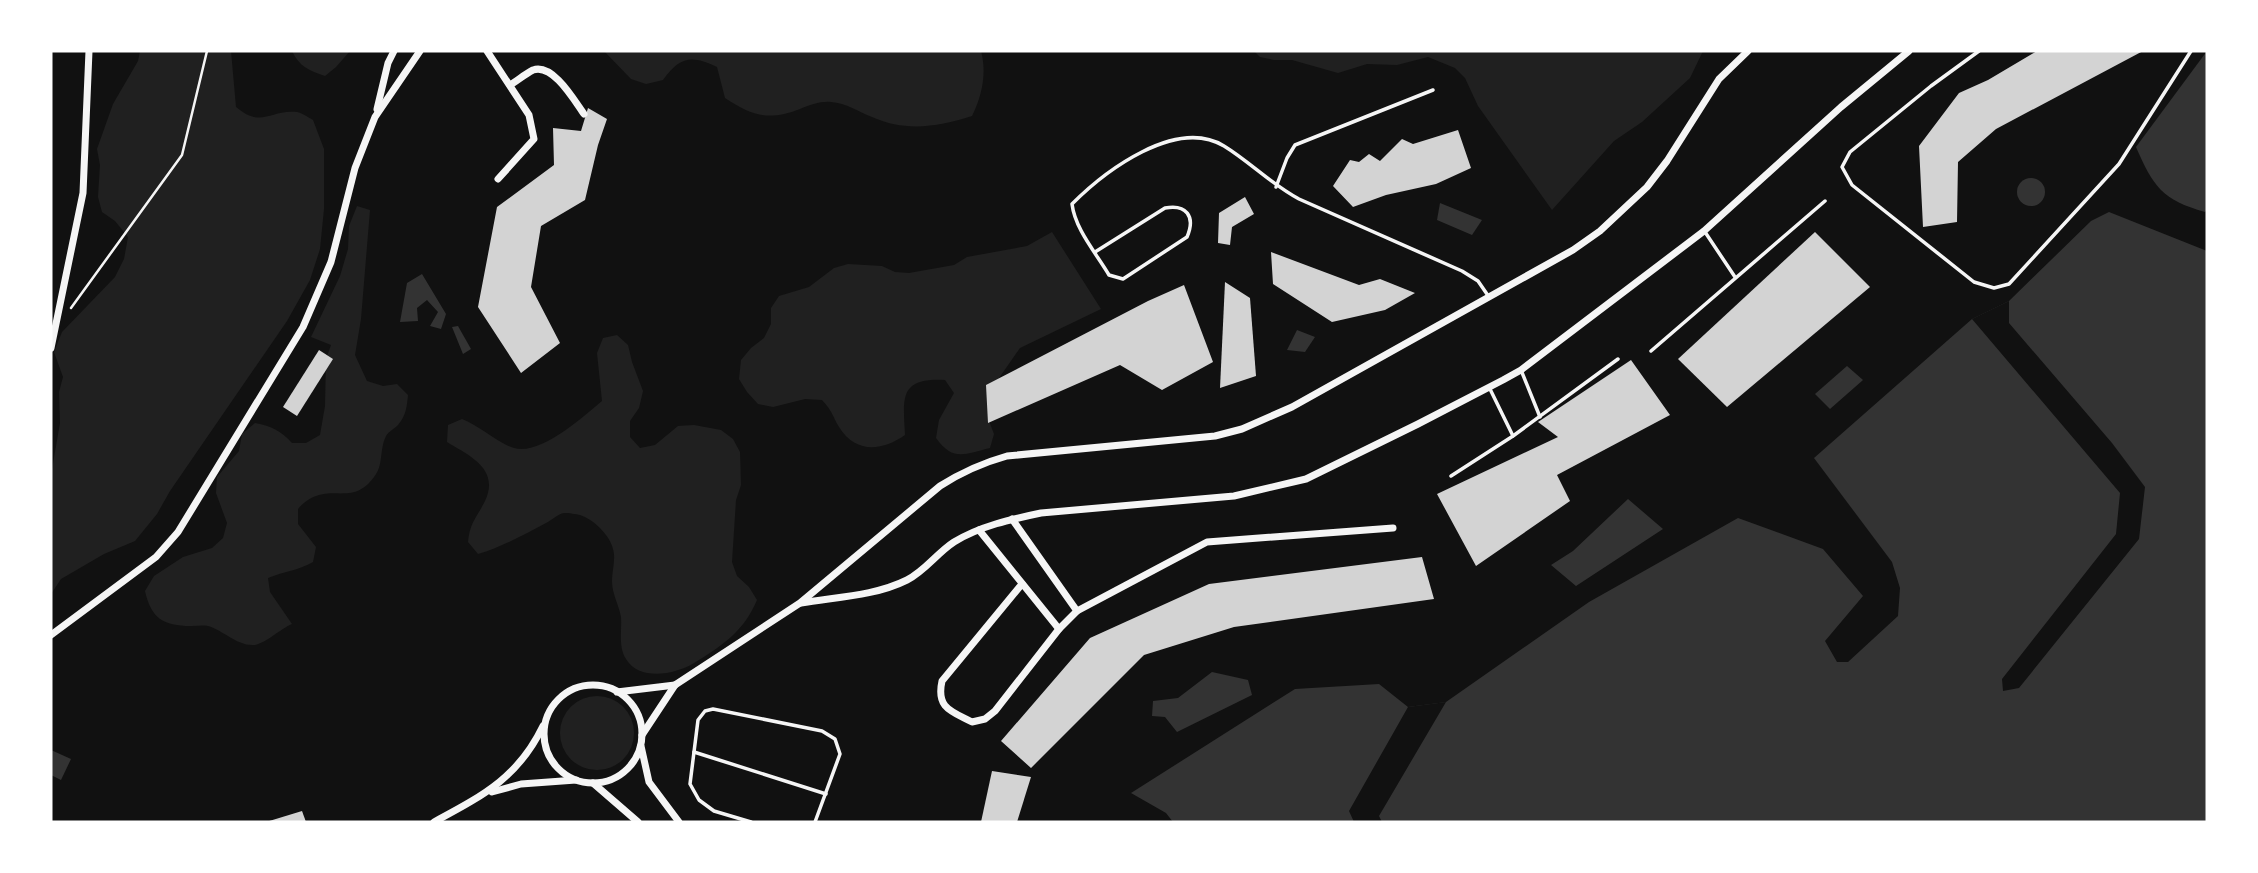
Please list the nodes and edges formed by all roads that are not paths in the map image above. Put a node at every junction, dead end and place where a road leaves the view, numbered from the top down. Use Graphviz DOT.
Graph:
graph roads {
  1 [pos="89,51"];
  2 [pos="394,51"];
  3 [pos="421,51"];
  4 [pos="486,51"];
  5 [pos="1748,51"];
  6 [pos="1909,51"];
  7 [pos="1979,51"];
  8 [pos="2191,51"];
  9 [pos="510,85"];
  10 [pos="1433,90"];
  11 [pos="584,114"];
  12 [pos="375,117"];
  13 [pos="498,179"];
  14 [pos="1276,187"];
  15 [pos="1825,201"];
  16 [pos="1704,231"];
  17 [pos="1095,252"];
  18 [pos="1735,277"];
  19 [pos="1489,297"];
  20 [pos="51,348"];
  21 [pos="1651,351"];
  22 [pos="1618,359"];
  23 [pos="1521,370"];
  24 [pos="1489,387"];
  25 [pos="1540,417"];
  26 [pos="1513,436"];
  27 [pos="1451,476"];
  28 [pos="1013,519"];
  29 [pos="1392,528"];
  30 [pos="979,530"];
  31 [pos="1022,584"];
  32 [pos="800,603"];
  33 [pos="1077,611"];
  34 [pos="1059,629"];
  35 [pos="51,635"];
  36 [pos="675,685"];
  37 [pos="617,692"];
  38 [pos="544,724"];
  39 [pos="642,735"];
  40 [pos="640,746"];
  41 [pos="694,752"];
  42 [pos="576,780"];
  43 [pos="593,783"];
  44 [pos="488,793"];
  45 [pos="826,794"];
  46 [pos="433,822"];
  47 [pos="638,822"];
  48 [pos="679,822"];
  49 [pos="751,822"];
  50 [pos="815,822"];
  1 -- 20 [label="street"];
  2 -- 12 [label="street"];
  3 -- 12 [label="street"];
  4 -- 9 [label="street"];
  5 -- 19 [label="street"];
  6 -- 16 [label="street"];
  7 -- 8 [label="lane"];
  9 -- 11 [label="street"];
  9 -- 13 [label="street"];
  10 -- 14 [label="lane"];
  12 -- 35 [label="street"];
  14 -- 17 [label="lane"];
  14 -- 19 [label="lane"];
  15 -- 18 [label="lane"];
  16 -- 18 [label="lane"];
  16 -- 23 [label="street"];
  17 -- 17 [label="lane"];
  18 -- 21 [label="lane"];
  19 -- 32 [label="street"];
  22 -- 25 [label="lane"];
  23 -- 24 [label="street"];
  23 -- 25 [label="lane"];
  24 -- 26 [label="lane"];
  24 -- 28 [label="street"];
  25 -- 26 [label="lane"];
  26 -- 27 [label="lane"];
  28 -- 30 [label="street"];
  28 -- 33 [label="street"];
  29 -- 33 [label="street"];
  30 -- 31 [label="street"];
  30 -- 32 [label="street"];
  31 -- 34 [label="street"];
  31 -- 34 [label="street"];
  32 -- 36 [label="street"];
  33 -- 34 [label="street"];
  36 -- 37 [label="street"];
  36 -- 39 [label="street"];
  37 -- 38 [label="street"];
  37 -- 39 [label="street"];
  38 -- 42 [label="street"];
  38 -- 44 [label="street"];
  39 -- 40 [label="street"];
  40 -- 43 [label="street"];
  40 -- 48 [label="street"];
  41 -- 45 [label="lane"];
  41 -- 45 [label="lane"];
  41 -- 49 [label="lane"];
  42 -- 43 [label="street"];
  42 -- 44 [label="street"];
  43 -- 47 [label="street"];
  44 -- 46 [label="street"];
  45 -- 50 [label="lane"];
}
